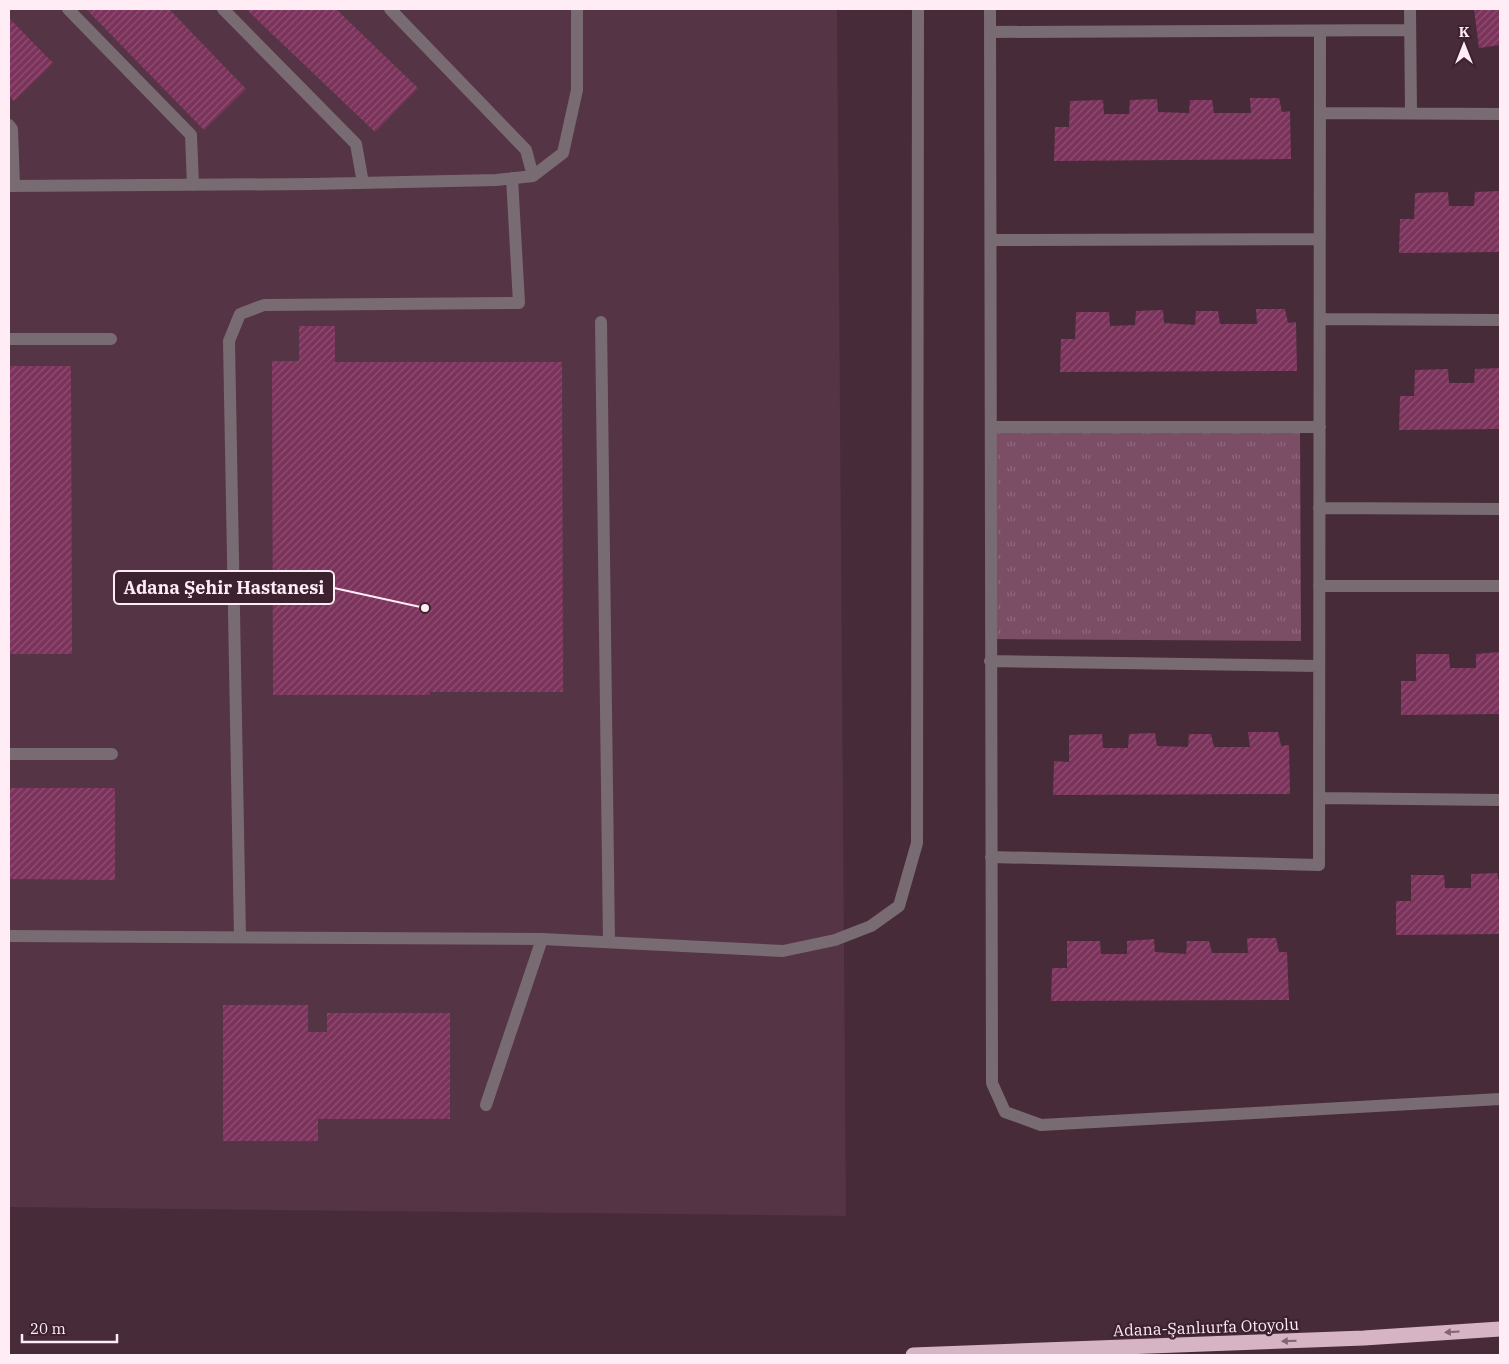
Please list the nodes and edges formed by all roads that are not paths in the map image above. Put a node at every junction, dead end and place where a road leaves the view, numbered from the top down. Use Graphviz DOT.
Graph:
graph roads {
  1 [pos="68,9"];
  2 [pos="223,9"];
  3 [pos="390,9"];
  4 [pos="577,9"];
  5 [pos="918,9"];
  6 [pos="990,9"];
  7 [pos="1410,9"];
  8 [pos="1409,30"];
  9 [pos="990,32"];
  10 [pos="1320,32"];
  11 [pos="1320,113"];
  12 [pos="1411,113"];
  13 [pos="1500,114"];
  14 [pos="9,125"];
  15 [pos="533,176"];
  16 [pos="512,178"];
  17 [pos="363,183"];
  18 [pos="193,185"];
  19 [pos="11,186"];
  20 [pos="1320,239"];
  21 [pos="991,240"];
  22 [pos="1320,319"];
  23 [pos="1500,320"];
  24 [pos="601,322"];
  25 [pos="9,339"];
  26 [pos="111,339"];
  27 [pos="991,428"];
  28 [pos="1320,428"];
  29 [pos="1319,508"];
  30 [pos="1500,509"];
  31 [pos="1319,586"];
  32 [pos="1500,586"];
  33 [pos="990,661"];
  34 [pos="1319,666"];
  35 [pos="9,754"];
  36 [pos="112,754"];
  37 [pos="1319,798"];
  38 [pos="1500,800"];
  39 [pos="991,857"];
  40 [pos="9,936"];
  41 [pos="240,937"];
  42 [pos="542,939"];
  43 [pos="609,942"];
  44 [pos="1500,1099"];
  45 [pos="486,1105"];
  46 [pos="1500,1329"];
  47 [pos="912,1355"];
  1 -- 18 [label="street"];
  2 -- 17 [label="street"];
  3 -- 15 [label="street"];
  4 -- 15 [label="street"];
  5 -- 43 [label="street"];
  6 -- 9 [label="street"];
  7 -- 8 [label="street"];
  8 -- 10 [label="street"];
  8 -- 12 [label="street"];
  9 -- 10 [label="street"];
  9 -- 21 [label="street"];
  10 -- 11 [label="street"];
  11 -- 12 [label="street"];
  11 -- 20 [label="street"];
  12 -- 13 [label="street"];
  14 -- 19 [label="street"];
  15 -- 16 [label="street"];
  16 -- 17 [label="street"];
  16 -- 41 [label="street"];
  17 -- 18 [label="street"];
  18 -- 19 [label="street"];
  20 -- 21 [label="street"];
  20 -- 22 [label="street"];
  21 -- 27 [label="street"];
  22 -- 23 [label="street"];
  22 -- 28 [label="street"];
  24 -- 43 [label="street"];
  25 -- 26 [label="street"];
  27 -- 28 [label="street"];
  27 -- 33 [label="street"];
  28 -- 29 [label="street"];
  29 -- 30 [label="street"];
  29 -- 31 [label="street"];
  31 -- 32 [label="street"];
  31 -- 34 [label="street"];
  33 -- 34 [label="street"];
  33 -- 39 [label="street"];
  34 -- 37 [label="street"];
  35 -- 36 [label="street"];
  37 -- 38 [label="street"];
  37 -- 39 [label="street"];
  39 -- 44 [label="street"];
  40 -- 41 [label="street"];
  41 -- 42 [label="street"];
  42 -- 43 [label="street"];
  42 -- 45 [label="street"];
  46 -- 47 [label="highway, Adana-Şanlıurfa Otoyolu, one-way"];
}
